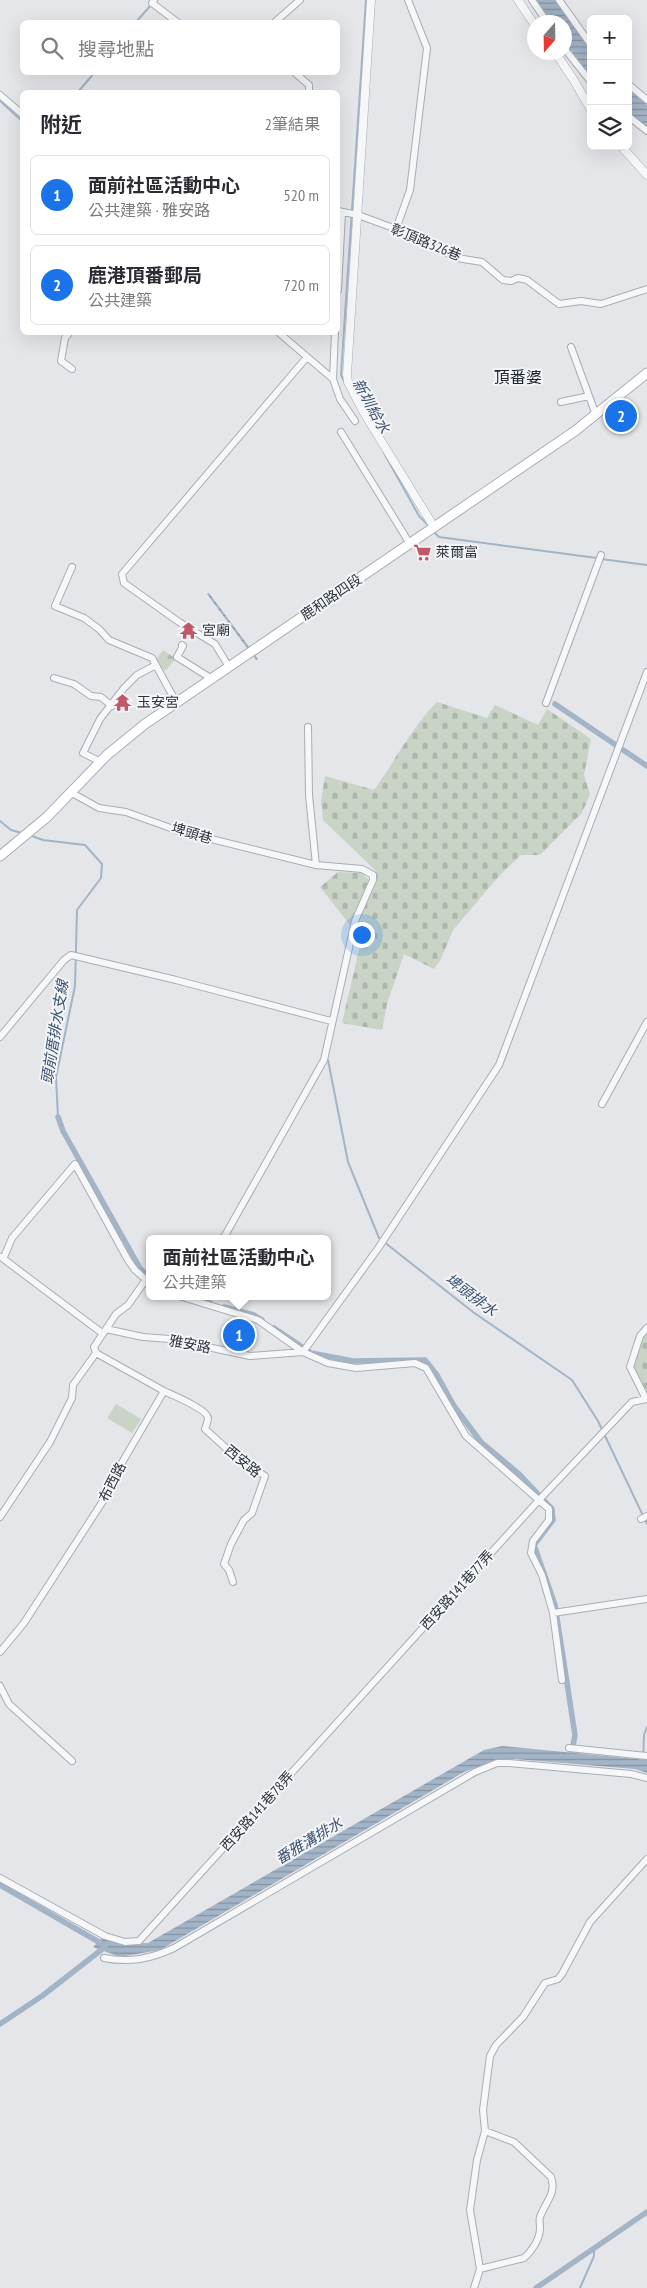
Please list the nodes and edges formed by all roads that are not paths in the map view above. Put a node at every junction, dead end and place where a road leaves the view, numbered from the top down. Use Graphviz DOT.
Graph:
graph roads {
  1 [pos="154,0"];
  2 [pos="300,0"];
  3 [pos="371,0"];
  4 [pos="408,0"];
  5 [pos="518,0"];
  6 [pos="532,0"];
  7 [pos="559,0"];
  8 [pos="528,15"];
  9 [pos="542,15"];
  10 [pos="174,20"];
  11 [pos="277,20"];
  12 [pos="587,39"];
  13 [pos="572,58"];
  14 [pos="560,60"];
  15 [pos="297,75"];
  16 [pos="587,77"];
  17 [pos="632,87"];
  18 [pos="309,90"];
  19 [pos="0,95"];
  20 [pos="647,100"];
  21 [pos="588,105"];
  22 [pos="20,112"];
  23 [pos="632,119"];
  24 [pos="647,132"];
  25 [pos="625,150"];
  26 [pos="647,175"];
  27 [pos="348,213"];
  28 [pos="396,229"];
  29 [pos="340,275"];
  30 [pos="647,289"];
  31 [pos="68,335"];
  32 [pos="281,335"];
  33 [pos="335,335"];
  34 [pos="571,347"];
  35 [pos="307,357"];
  36 [pos="72,369"];
  37 [pos="647,373"];
  38 [pos="333,379"];
  39 [pos="588,396"];
  40 [pos="561,402"];
  41 [pos="596,415"];
  42 [pos="355,421"];
  43 [pos="341,432"];
  44 [pos="434,527"];
  45 [pos="410,544"];
  46 [pos="601,555"];
  47 [pos="72,567"];
  48 [pos="182,645"];
  49 [pos="156,666"];
  50 [pos="229,667"];
  51 [pos="647,672"];
  52 [pos="54,678"];
  53 [pos="212,679"];
  54 [pos="176,702"];
  55 [pos="546,704"];
  56 [pos="112,706"];
  57 [pos="308,727"];
  58 [pos="101,762"];
  59 [pos="72,793"];
  60 [pos="0,856"];
  61 [pos="316,865"];
  62 [pos="332,1021"];
  63 [pos="647,1022"];
  64 [pos="0,1037"];
  65 [pos="602,1104"];
  66 [pos="225,1235"];
  67 [pos="2,1257"];
  68 [pos="146,1280"];
  69 [pos="146,1284"];
  70 [pos="195,1300"];
  71 [pos="647,1328"];
  72 [pos="104,1331"];
  73 [pos="96,1352"];
  74 [pos="303,1352"];
  75 [pos="164,1391"];
  76 [pos="646,1399"];
  77 [pos="539,1500"];
  78 [pos="0,1517"];
  79 [pos="233,1582"];
  80 [pos="647,1599"];
  81 [pos="556,1612"];
  82 [pos="0,1652"];
  83 [pos="562,1680"];
  84 [pos="374,1681"];
  85 [pos="0,1686"];
  86 [pos="569,1748"];
  87 [pos="647,1756"];
  88 [pos="72,1761"];
  89 [pos="647,1778"];
  90 [pos="647,1859"];
  91 [pos="0,1878"];
  92 [pos="104,1958"];
  93 [pos="484,2131"];
  94 [pos="480,2269"];
  95 [pos="474,2288"];
  1 -- 10 [label="street"];
  2 -- 11 [label="street"];
  3 -- 27 [label="street"];
  4 -- 28 [label="street"];
  5 -- 8 [label="street"];
  6 -- 9 [label="street"];
  7 -- 12 [label="street"];
  13 -- 16 [label="street"];
  14 -- 21 [label="street"];
  15 -- 18 [label="street"];
  17 -- 20 [label="street"];
  19 -- 22 [label="street"];
  23 -- 24 [label="street"];
  25 -- 26 [label="street"];
  27 -- 28 [label="street, 彰頂路326巷"];
  27 -- 29 [label="street"];
  27 -- 44 [label="street"];
  28 -- 30 [label="street, 彰頂路326巷"];
  31 -- 36 [label="street"];
  32 -- 35 [label="street"];
  33 -- 38 [label="street"];
  34 -- 39 [label="street"];
  35 -- 38 [label="street"];
  35 -- 50 [label="street"];
  37 -- 41 [label="main road, 鹿和路四段"];
  38 -- 42 [label="street"];
  39 -- 40 [label="street"];
  39 -- 41 [label="street"];
  41 -- 44 [label="main road, 鹿和路四段"];
  43 -- 45 [label="street"];
  44 -- 45 [label="main road, 鹿和路四段"];
  45 -- 50 [label="main road, 鹿和路四段"];
  46 -- 55 [label="street"];
  47 -- 49 [label="street"];
  48 -- 53 [label="street"];
  49 -- 54 [label="street"];
  49 -- 56 [label="street"];
  50 -- 53 [label="main road, 鹿和路四段"];
  51 -- 74 [label="street"];
  52 -- 56 [label="street"];
  53 -- 54 [label="main road, 鹿和路四段"];
  54 -- 58 [label="main road, 鹿和路四段"];
  56 -- 58 [label="street"];
  57 -- 61 [label="street"];
  58 -- 59 [label="main road, 鹿和路四段"];
  59 -- 60 [label="main road, 鹿和路四段"];
  59 -- 61 [label="street, 埤頭巷"];
  61 -- 62 [label="street, 埤頭巷"];
  62 -- 64 [label="street"];
  62 -- 66 [label="street"];
  63 -- 65 [label="street"];
  67 -- 68 [label="street"];
  67 -- 72 [label="street, 雅安路"];
  69 -- 72 [label="street"];
  70 -- 74 [label="street"];
  71 -- 76 [label="street"];
  72 -- 73 [label="street"];
  72 -- 74 [label="street, 雅安路"];
  73 -- 75 [label="street"];
  73 -- 78 [label="street"];
  74 -- 77 [label="street"];
  75 -- 79 [label="street, 西安路"];
  75 -- 82 [label="street, 布西路"];
  76 -- 77 [label="street, 西安路141巷77弄"];
  77 -- 81 [label="street"];
  77 -- 84 [label="street, 西安路141巷77弄"];
  80 -- 81 [label="street"];
  81 -- 83 [label="street"];
  84 -- 91 [label="street, 西安路141巷78弄"];
  85 -- 88 [label="street"];
  86 -- 87 [label="street"];
  89 -- 92 [label="street"];
  90 -- 93 [label="street"];
  93 -- 94 [label="street"];
  93 -- 94 [label="street"];
  94 -- 95 [label="street"];
}
